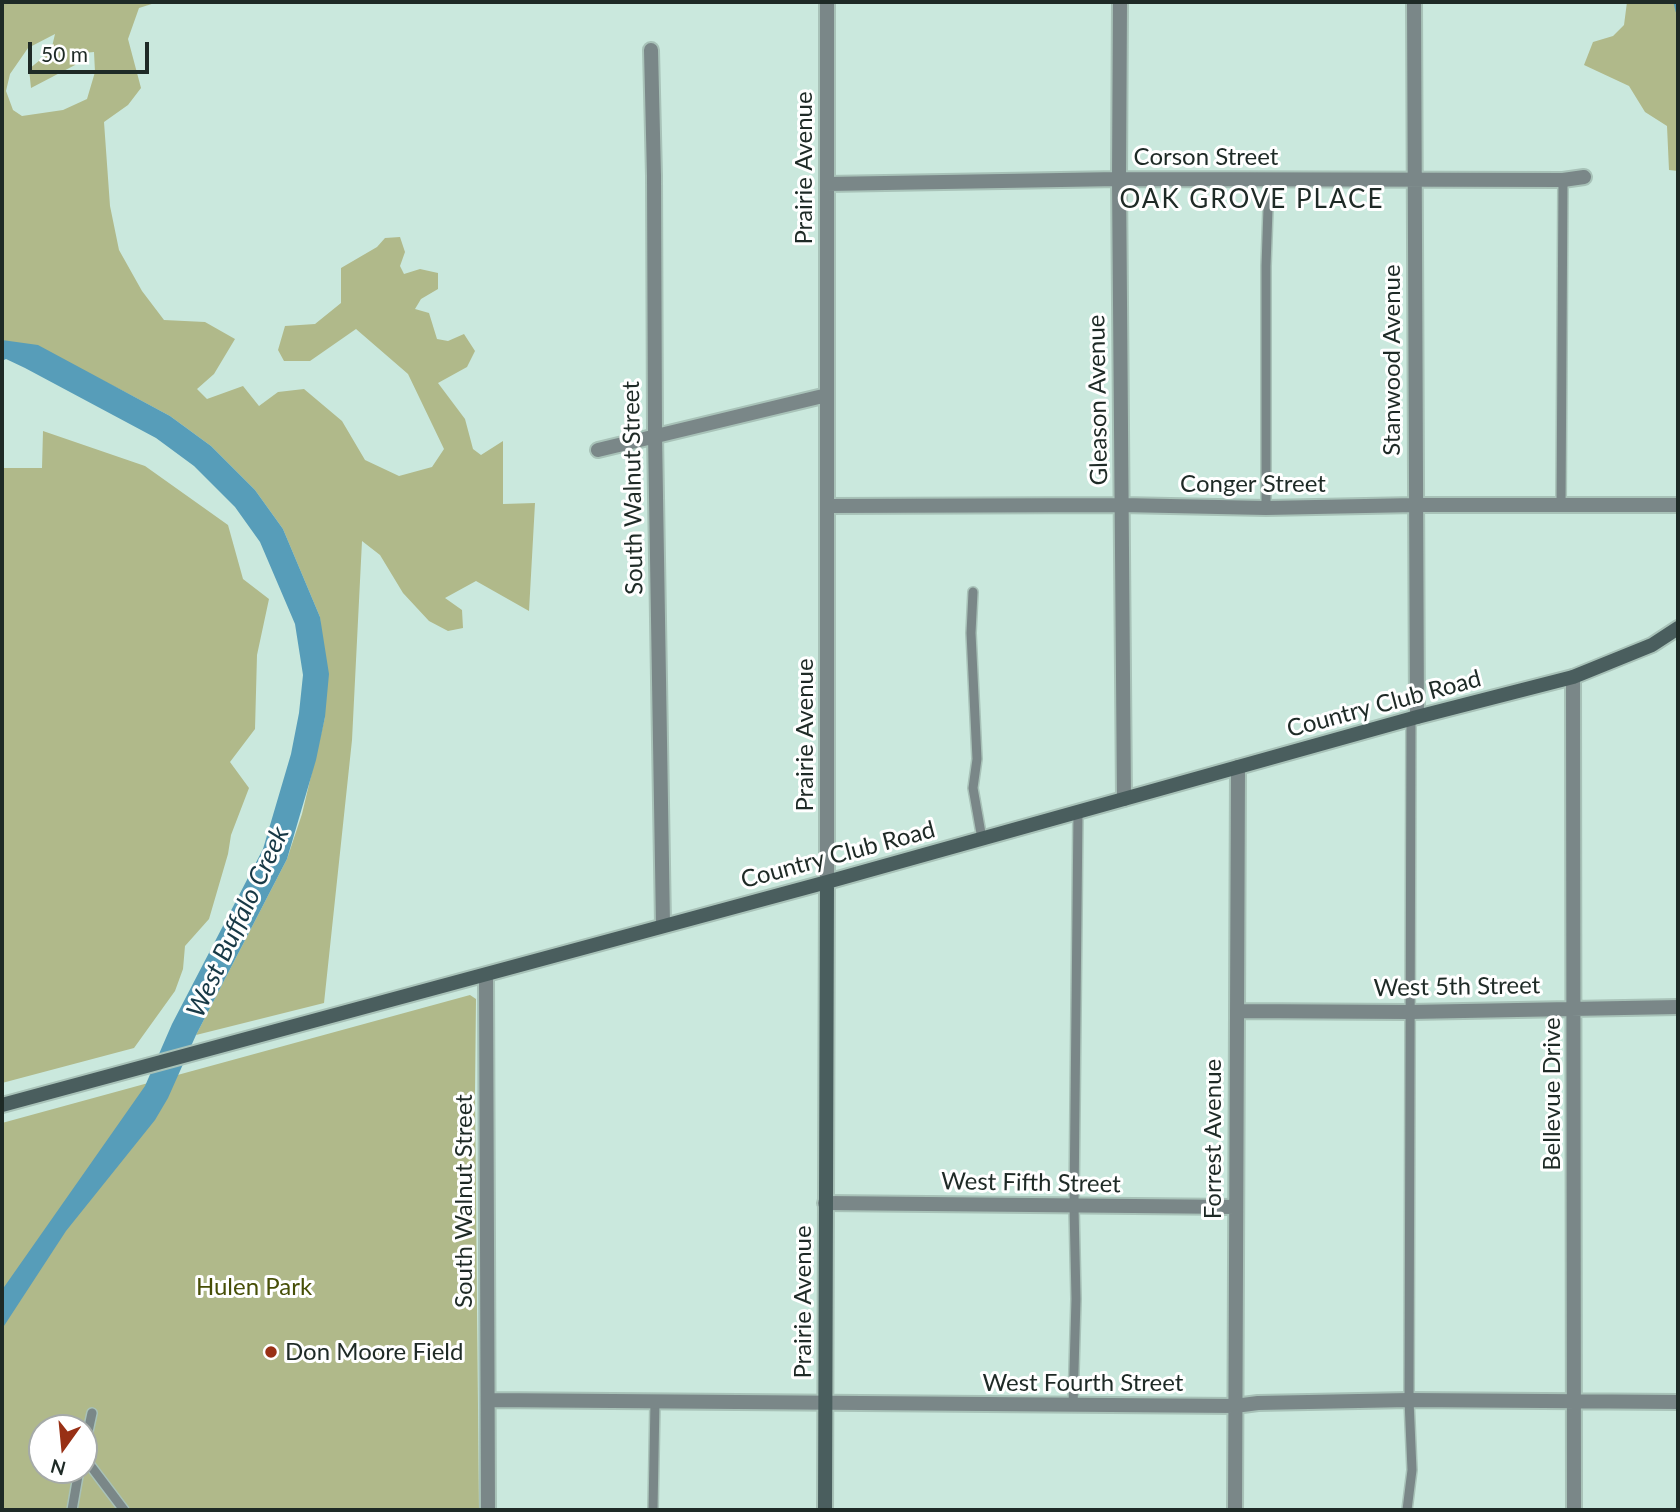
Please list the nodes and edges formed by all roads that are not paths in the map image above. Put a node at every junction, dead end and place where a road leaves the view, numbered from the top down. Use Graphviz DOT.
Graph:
graph roads {
  1 [pos="827,2"];
  2 [pos="1120,2"];
  3 [pos="1414,2"];
  4 [pos="651,50"];
  5 [pos="1584,177"];
  6 [pos="1119,179"];
  7 [pos="1269,180"];
  8 [pos="1415,180"];
  9 [pos="1563,180"];
  10 [pos="827,184"];
  11 [pos="827,395"];
  12 [pos="654,435"];
  13 [pos="598,450"];
  14 [pos="1122,505"];
  15 [pos="1415,505"];
  16 [pos="1678,505"];
  17 [pos="828,506"];
  18 [pos="1561,506"];
  19 [pos="1266,508"];
  20 [pos="973,592"];
  21 [pos="1678,628"];
  22 [pos="1573,677"];
  23 [pos="1414,718"];
  24 [pos="1238,767"];
  25 [pos="1124,799"];
  26 [pos="1078,812"];
  27 [pos="982,839"];
  28 [pos="827,882"];
  29 [pos="663,925"];
  30 [pos="486,975"];
  31 [pos="1678,1007"];
  32 [pos="1575,1008"];
  33 [pos="1237,1011"];
  34 [pos="1410,1012"];
  35 [pos="2,1105"];
  36 [pos="825,1203"];
  37 [pos="1074,1206"];
  38 [pos="1236,1206"];
  39 [pos="488,1400"];
  40 [pos="1409,1400"];
  41 [pos="655,1402"];
  42 [pos="1574,1402"];
  43 [pos="1678,1402"];
  44 [pos="827,1403"];
  45 [pos="1073,1406"];
  46 [pos="1235,1406"];
  47 [pos="98,1476"];
  48 [pos="77,1484"];
  49 [pos="72,1510"];
  50 [pos="124,1510"];
  51 [pos="488,1510"];
  52 [pos="653,1510"];
  53 [pos="825,1510"];
  54 [pos="1235,1510"];
  55 [pos="1407,1510"];
  56 [pos="1574,1510"];
  1 -- 10 [label="street, Prairie Avenue"];
  2 -- 6 [label="street, Gleason Avenue"];
  3 -- 8 [label="street, Stanwood Avenue"];
  4 -- 12 [label="street, South Walnut Street"];
  5 -- 9 [label="street, Corson Street"];
  6 -- 7 [label="street, Corson Street"];
  6 -- 10 [label="street, Corson Street"];
  6 -- 14 [label="street, Gleason Avenue"];
  7 -- 8 [label="street, Corson Street"];
  7 -- 19 [label="lane"];
  8 -- 9 [label="street, Corson Street"];
  8 -- 15 [label="street, Stanwood Avenue"];
  9 -- 18 [label="lane"];
  10 -- 11 [label="street, Prairie Avenue"];
  11 -- 12 [label="street"];
  11 -- 17 [label="street, Prairie Avenue"];
  12 -- 13 [label="street"];
  12 -- 29 [label="street, South Walnut Street"];
  14 -- 17 [label="street, Conger Street"];
  14 -- 19 [label="street, Conger Street"];
  14 -- 25 [label="street, Gleason Avenue"];
  15 -- 18 [label="street, Conger Street"];
  15 -- 19 [label="street, Conger Street"];
  15 -- 23 [label="street, Stanwood Avenue"];
  16 -- 18 [label="street, Conger Street"];
  17 -- 28 [label="street, Prairie Avenue"];
  20 -- 27 [label="lane"];
  21 -- 22 [label="main road, Country Club Road"];
  22 -- 23 [label="main road, Country Club Road"];
  22 -- 32 [label="street, Bellevue Drive"];
  23 -- 24 [label="main road, Country Club Road"];
  23 -- 34 [label="lane"];
  24 -- 25 [label="main road, Country Club Road"];
  24 -- 33 [label="street, Forrest Avenue"];
  25 -- 26 [label="main road, Country Club Road"];
  26 -- 27 [label="main road, Country Club Road"];
  26 -- 37 [label="lane"];
  27 -- 28 [label="main road, Country Club Road"];
  28 -- 29 [label="main road, Country Club Road"];
  28 -- 36 [label="main road, Prairie Avenue"];
  29 -- 30 [label="main road, Country Club Road"];
  30 -- 35 [label="main road, Country Club Road"];
  30 -- 39 [label="street, South Walnut Street"];
  31 -- 32 [label="street, West 5th Street"];
  32 -- 34 [label="street, West 5th Street"];
  32 -- 42 [label="street, Bellevue Drive"];
  33 -- 34 [label="street, West 5th Street"];
  33 -- 38 [label="street, Forrest Avenue"];
  34 -- 40 [label="lane"];
  36 -- 37 [label="street, West Fifth Street"];
  36 -- 44 [label="main road, Prairie Avenue"];
  37 -- 38 [label="street, West Fifth Street"];
  37 -- 45 [label="lane"];
  38 -- 46 [label="street, Forrest Avenue"];
  39 -- 41 [label="street, West Fourth Street"];
  39 -- 51 [label="street, South Walnut Street"];
  40 -- 42 [label="street, West Fourth Street"];
  40 -- 46 [label="street, West Fourth Street"];
  40 -- 55 [label="lane"];
  41 -- 44 [label="street, West Fourth Street"];
  41 -- 52 [label="lane"];
  42 -- 43 [label="street, West Fourth Street"];
  42 -- 56 [label="street, Bellevue Drive"];
  44 -- 45 [label="street, West Fourth Street"];
  44 -- 53 [label="main road, Prairie Avenue"];
  45 -- 46 [label="street, West Fourth Street"];
  46 -- 54 [label="street, Forrest Avenue"];
  47 -- 50 [label="lane"];
  48 -- 49 [label="lane"];
}
